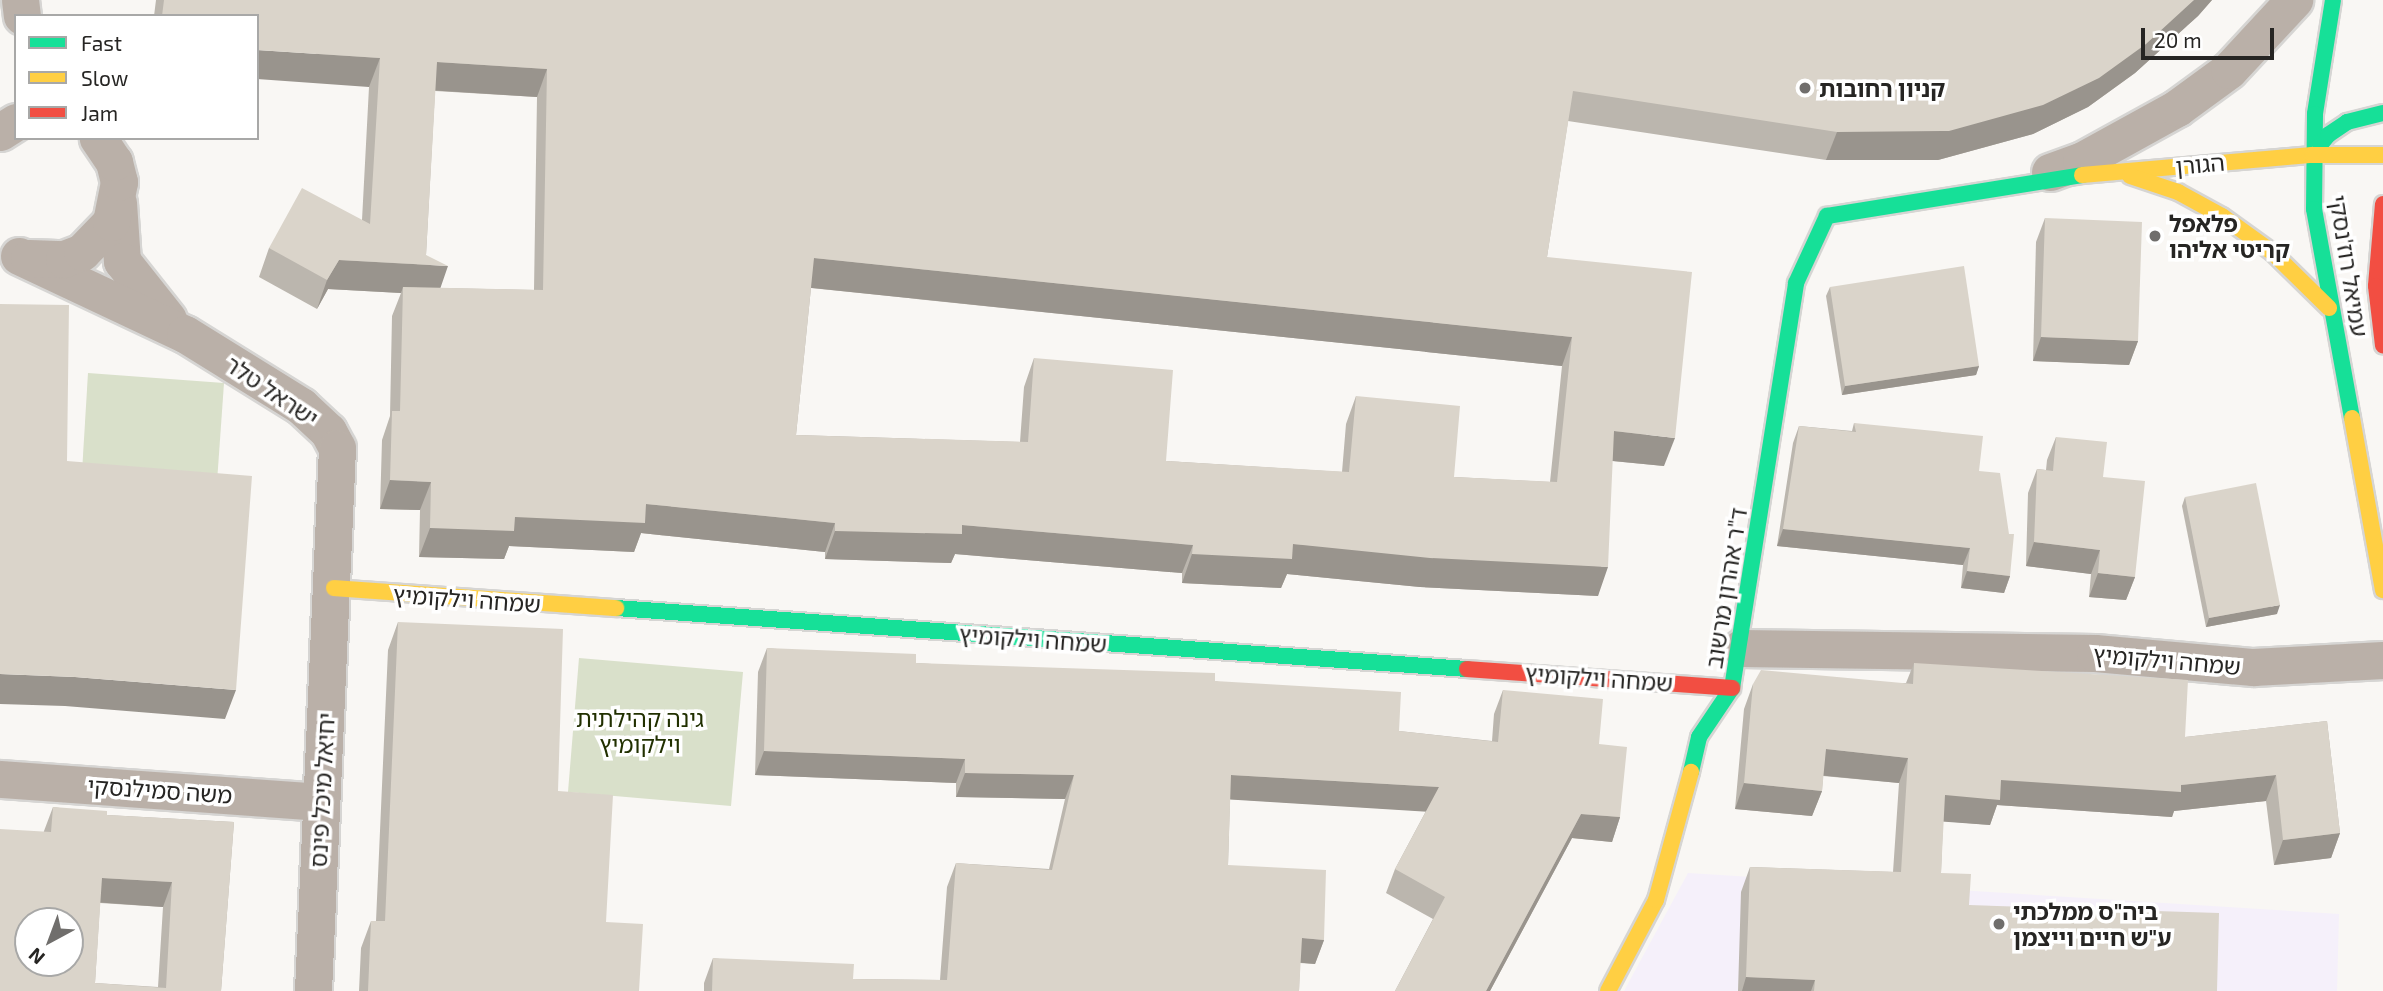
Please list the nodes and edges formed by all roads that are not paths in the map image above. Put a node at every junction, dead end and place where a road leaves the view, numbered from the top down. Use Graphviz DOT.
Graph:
graph roads {
  1 [pos="2294,0"];
  2 [pos="2333,0"];
  3 [pos="2383,113"];
  4 [pos="99,140"];
  5 [pos="2312,155"];
  6 [pos="2383,155"];
  7 [pos="2108,171"];
  8 [pos="2017,183"];
  9 [pos="118,202"];
  10 [pos="2383,204"];
  11 [pos="1826,215"];
  12 [pos="9,250"];
  13 [pos="2329,307"];
  14 [pos="185,334"];
  15 [pos="2383,346"];
  16 [pos="334,588"];
  17 [pos="2383,590"];
  18 [pos="1741,648"];
  19 [pos="2383,660"];
  20 [pos="1732,688"];
  21 [pos="0,779"];
  22 [pos="320,802"];
  23 [pos="313,991"];
  24 [pos="1608,991"];
  1 -- 8 [label="street, הגורן"];
  2 -- 5 [label="street, עמיאל רוז'נסקי"];
  3 -- 5 [label="street"];
  4 -- 9 [label="street, ישראל טלר"];
  5 -- 6 [label="street, הגורן"];
  5 -- 7 [label="street, הגורן"];
  5 -- 13 [label="street, עמיאל רוז'נסקי"];
  7 -- 8 [label="street, הגורן"];
  7 -- 13 [label="street"];
  8 -- 11 [label="street, הגורן"];
  9 -- 12 [label="street"];
  9 -- 14 [label="street, ישראל טלר"];
  10 -- 15 [label="street, עמיאל רוז'נסקי"];
  11 -- 18 [label="street, ד\"ר אהרון מרשוב"];
  12 -- 14 [label="street, ישראל טלר"];
  13 -- 17 [label="street, עמיאל רוז'נסקי"];
  14 -- 16 [label="street, ישראל טלר"];
  16 -- 20 [label="street, שמחה וילקומיץ"];
  16 -- 22 [label="street, יחיאל מיכל פינס"];
  18 -- 19 [label="street, שמחה וילקומיץ"];
  18 -- 20 [label="street, ד\"ר אהרון מרשוב"];
  20 -- 24 [label="street, ד\"ר אהרון מרשוב"];
  21 -- 22 [label="street, משה סמילנסקי"];
  22 -- 23 [label="street, יחיאל מיכל פינס"];
}
